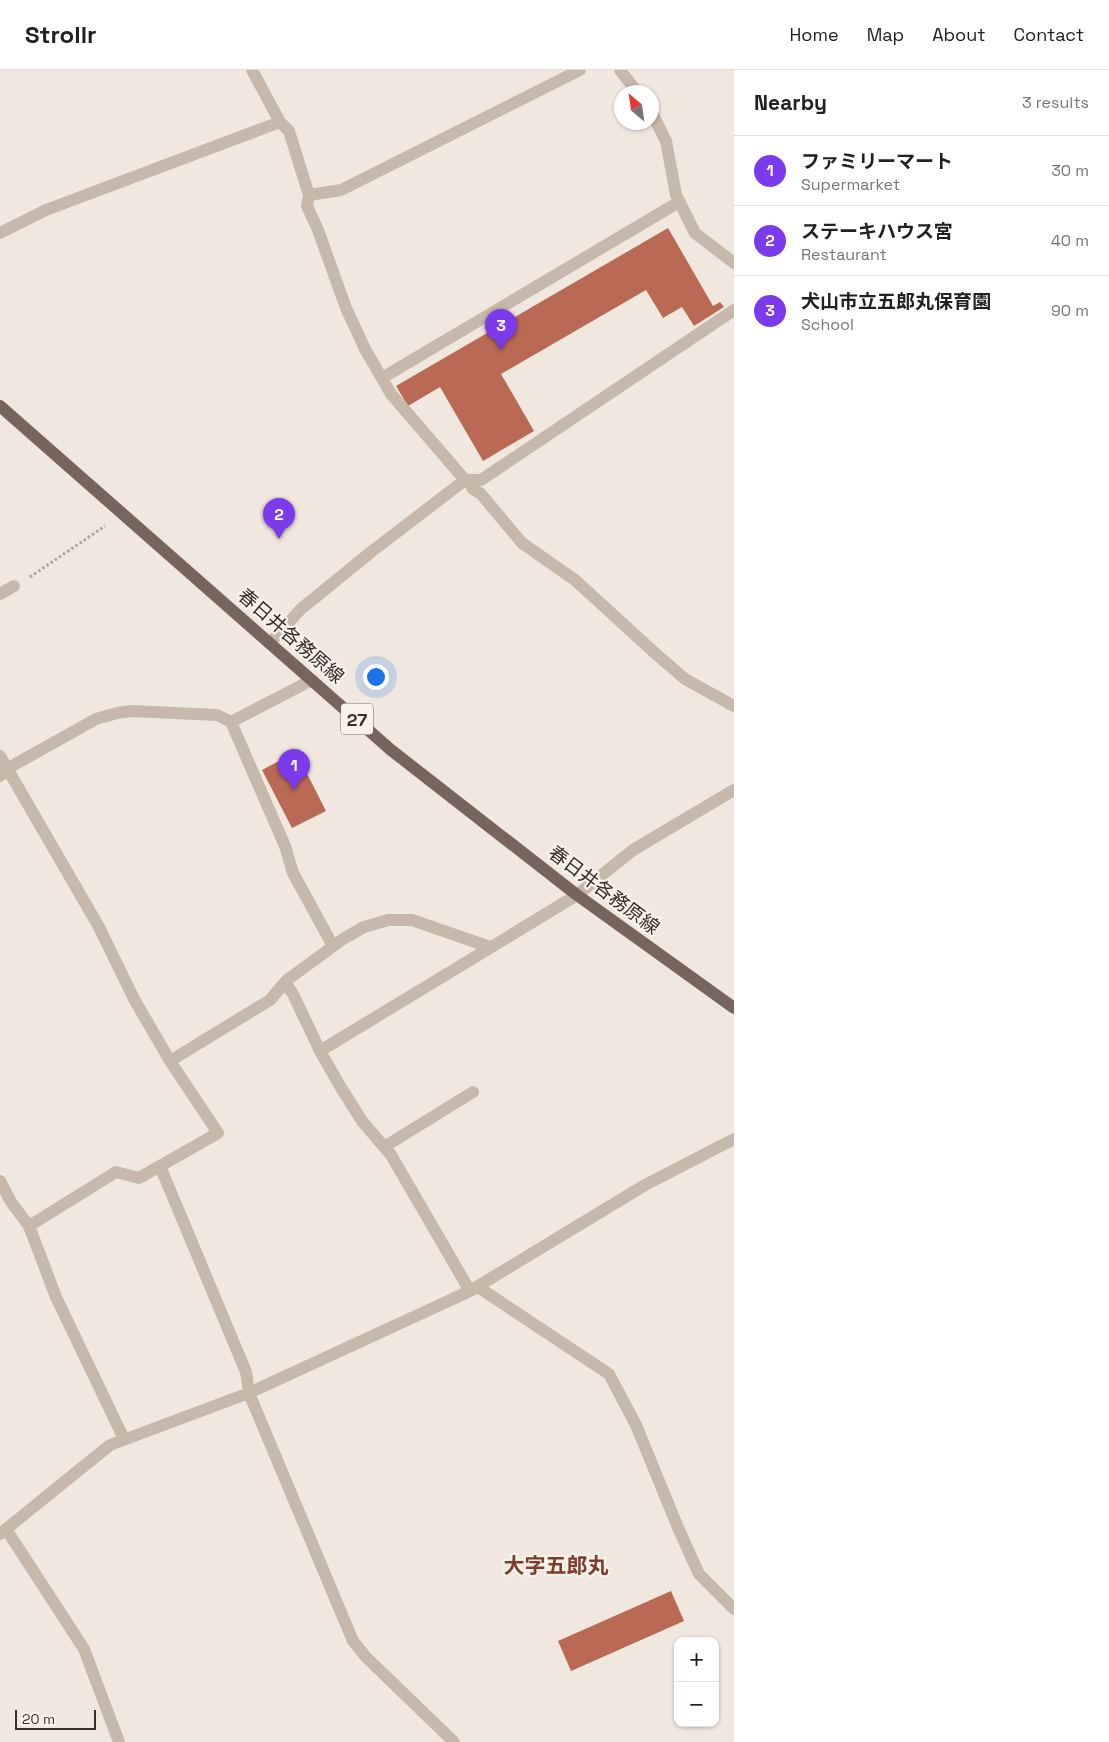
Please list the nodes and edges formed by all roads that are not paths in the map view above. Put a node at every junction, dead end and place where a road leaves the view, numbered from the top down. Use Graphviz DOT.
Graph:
graph roads {
  1 [pos="252,70"];
  2 [pos="580,70"];
  3 [pos="620,70"];
  4 [pos="632,85"];
  5 [pos="280,122"];
  6 [pos="659,127"];
  7 [pos="309,196"];
  8 [pos="679,202"];
  9 [pos="0,233"];
  10 [pos="734,263"];
  11 [pos="734,310"];
  12 [pos="382,378"];
  13 [pos="0,406"];
  14 [pos="467,480"];
  15 [pos="14,586"];
  16 [pos="0,594"];
  17 [pos="270,643"];
  18 [pos="312,680"];
  19 [pos="734,706"];
  20 [pos="231,722"];
  21 [pos="0,756"];
  22 [pos="4,773"];
  23 [pos="734,790"];
  24 [pos="577,895"];
  25 [pos="333,946"];
  26 [pos="490,947"];
  27 [pos="285,982"];
  28 [pos="734,1008"];
  29 [pos="320,1050"];
  30 [pos="170,1062"];
  31 [pos="473,1092"];
  32 [pos="734,1139"];
  33 [pos="384,1147"];
  34 [pos="160,1166"];
  35 [pos="0,1181"];
  36 [pos="29,1226"];
  37 [pos="474,1289"];
  38 [pos="249,1393"];
  39 [pos="124,1439"];
  40 [pos="3,1532"];
  41 [pos="734,1609"];
  42 [pos="120,1742"];
  43 [pos="454,1742"];
  1 -- 5 [label="street"];
  2 -- 7 [label="street"];
  3 -- 4 [label="street"];
  5 -- 7 [label="street"];
  5 -- 9 [label="street"];
  6 -- 8 [label="street"];
  7 -- 12 [label="street"];
  8 -- 10 [label="street"];
  8 -- 12 [label="street"];
  11 -- 14 [label="street"];
  12 -- 14 [label="street"];
  13 -- 17 [label="main road, 春日井各務原線 / 27"];
  14 -- 17 [label="street"];
  14 -- 19 [label="street"];
  15 -- 16 [label="street"];
  17 -- 18 [label="main road, 春日井各務原線 / 27"];
  18 -- 20 [label="street"];
  18 -- 24 [label="main road, 春日井各務原線 / 27"];
  20 -- 22 [label="street"];
  20 -- 25 [label="street"];
  21 -- 22 [label="street"];
  22 -- 30 [label="street"];
  23 -- 24 [label="street"];
  24 -- 26 [label="street"];
  24 -- 28 [label="main road, 春日井各務原線 / 27"];
  25 -- 26 [label="street"];
  25 -- 27 [label="street"];
  26 -- 29 [label="street"];
  27 -- 29 [label="street"];
  27 -- 30 [label="street"];
  29 -- 33 [label="street"];
  30 -- 34 [label="street"];
  31 -- 33 [label="street"];
  32 -- 37 [label="street"];
  33 -- 37 [label="street"];
  34 -- 36 [label="street"];
  34 -- 38 [label="street"];
  35 -- 36 [label="street"];
  36 -- 39 [label="street"];
  37 -- 38 [label="street"];
  37 -- 41 [label="street"];
  38 -- 39 [label="street"];
  38 -- 43 [label="street"];
  39 -- 40 [label="street"];
  40 -- 42 [label="street"];
}
